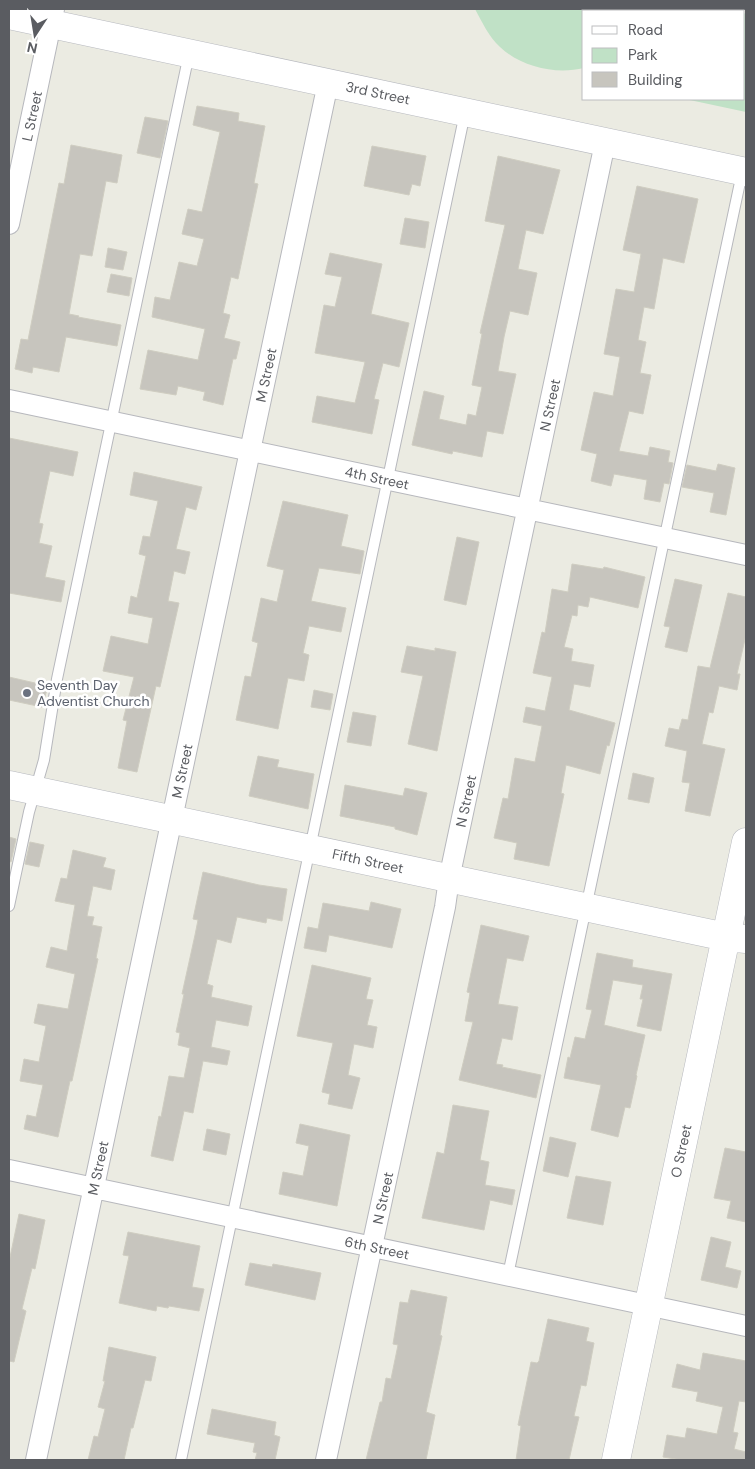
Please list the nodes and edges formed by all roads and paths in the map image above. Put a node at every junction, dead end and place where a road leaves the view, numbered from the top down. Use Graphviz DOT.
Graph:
graph roads {
  1 [pos="9,15"];
  2 [pos="53,16"];
  3 [pos="189,54"];
  4 [pos="328,83"];
  5 [pos="466,112"];
  6 [pos="605,143"];
  7 [pos="744,171"];
  8 [pos="9,224"];
  9 [pos="9,400"];
  10 [pos="111,421"];
  11 [pos="250,451"];
  12 [pos="388,480"];
  13 [pos="527,510"];
  14 [pos="665,538"];
  15 [pos="746,555"];
  16 [pos="9,785"];
  17 [pos="35,790"];
  18 [pos="172,819"];
  19 [pos="746,842"];
  20 [pos="310,848"];
  21 [pos="449,879"];
  22 [pos="9,906"];
  23 [pos="586,907"];
  24 [pos="736,938"];
  25 [pos="9,1170"];
  26 [pos="94,1188"];
  27 [pos="232,1217"];
  28 [pos="371,1247"];
  29 [pos="508,1275"];
  30 [pos="648,1306"];
  31 [pos="746,1326"];
  32 [pos="36,1460"];
  33 [pos="181,1460"];
  34 [pos="326,1460"];
  35 [pos="616,1460"];
  1 -- 2 [label="street, 3rd Street"];
  2 -- 3 [label="street, 3rd Street"];
  2 -- 8 [label="street, L Street"];
  3 -- 4 [label="street, 3rd Street"];
  3 -- 10 [label="lane"];
  4 -- 5 [label="street, 3rd Street"];
  4 -- 11 [label="street, M Street"];
  5 -- 6 [label="street, 3rd Street"];
  5 -- 12 [label="lane"];
  6 -- 7 [label="street, 3rd Street"];
  6 -- 13 [label="street, N Street"];
  7 -- 14 [label="lane"];
  9 -- 10 [label="street, 4th Street"];
  10 -- 11 [label="street, 4th Street"];
  10 -- 17 [label="lane"];
  11 -- 12 [label="street, 4th Street"];
  11 -- 18 [label="street, M Street"];
  12 -- 13 [label="street, 4th Street"];
  12 -- 20 [label="lane"];
  13 -- 14 [label="street, 4th Street"];
  13 -- 21 [label="street, N Street"];
  14 -- 15 [label="street, 4th Street"];
  14 -- 23 [label="lane"];
  16 -- 17 [label="street, Fifth Street"];
  17 -- 18 [label="street, Fifth Street"];
  17 -- 22 [label="lane"];
  18 -- 20 [label="street, Fifth Street"];
  18 -- 26 [label="street, M Street"];
  19 -- 24 [label="street, O Street"];
  20 -- 21 [label="street, Fifth Street"];
  20 -- 27 [label="lane"];
  21 -- 23 [label="street, Fifth Street"];
  21 -- 28 [label="street, N Street"];
  23 -- 24 [label="street, Fifth Street"];
  23 -- 29 [label="lane"];
  24 -- 30 [label="street, O Street"];
  25 -- 26 [label="street, 6th Street"];
  26 -- 27 [label="street, 6th Street"];
  26 -- 32 [label="street, M Street"];
  27 -- 28 [label="street, 6th Street"];
  27 -- 33 [label="lane"];
  28 -- 29 [label="street, 6th Street"];
  28 -- 34 [label="street, N Street"];
  29 -- 30 [label="street, 6th Street"];
  30 -- 31 [label="street, 6th Street"];
  30 -- 35 [label="street, O Street"];
}
